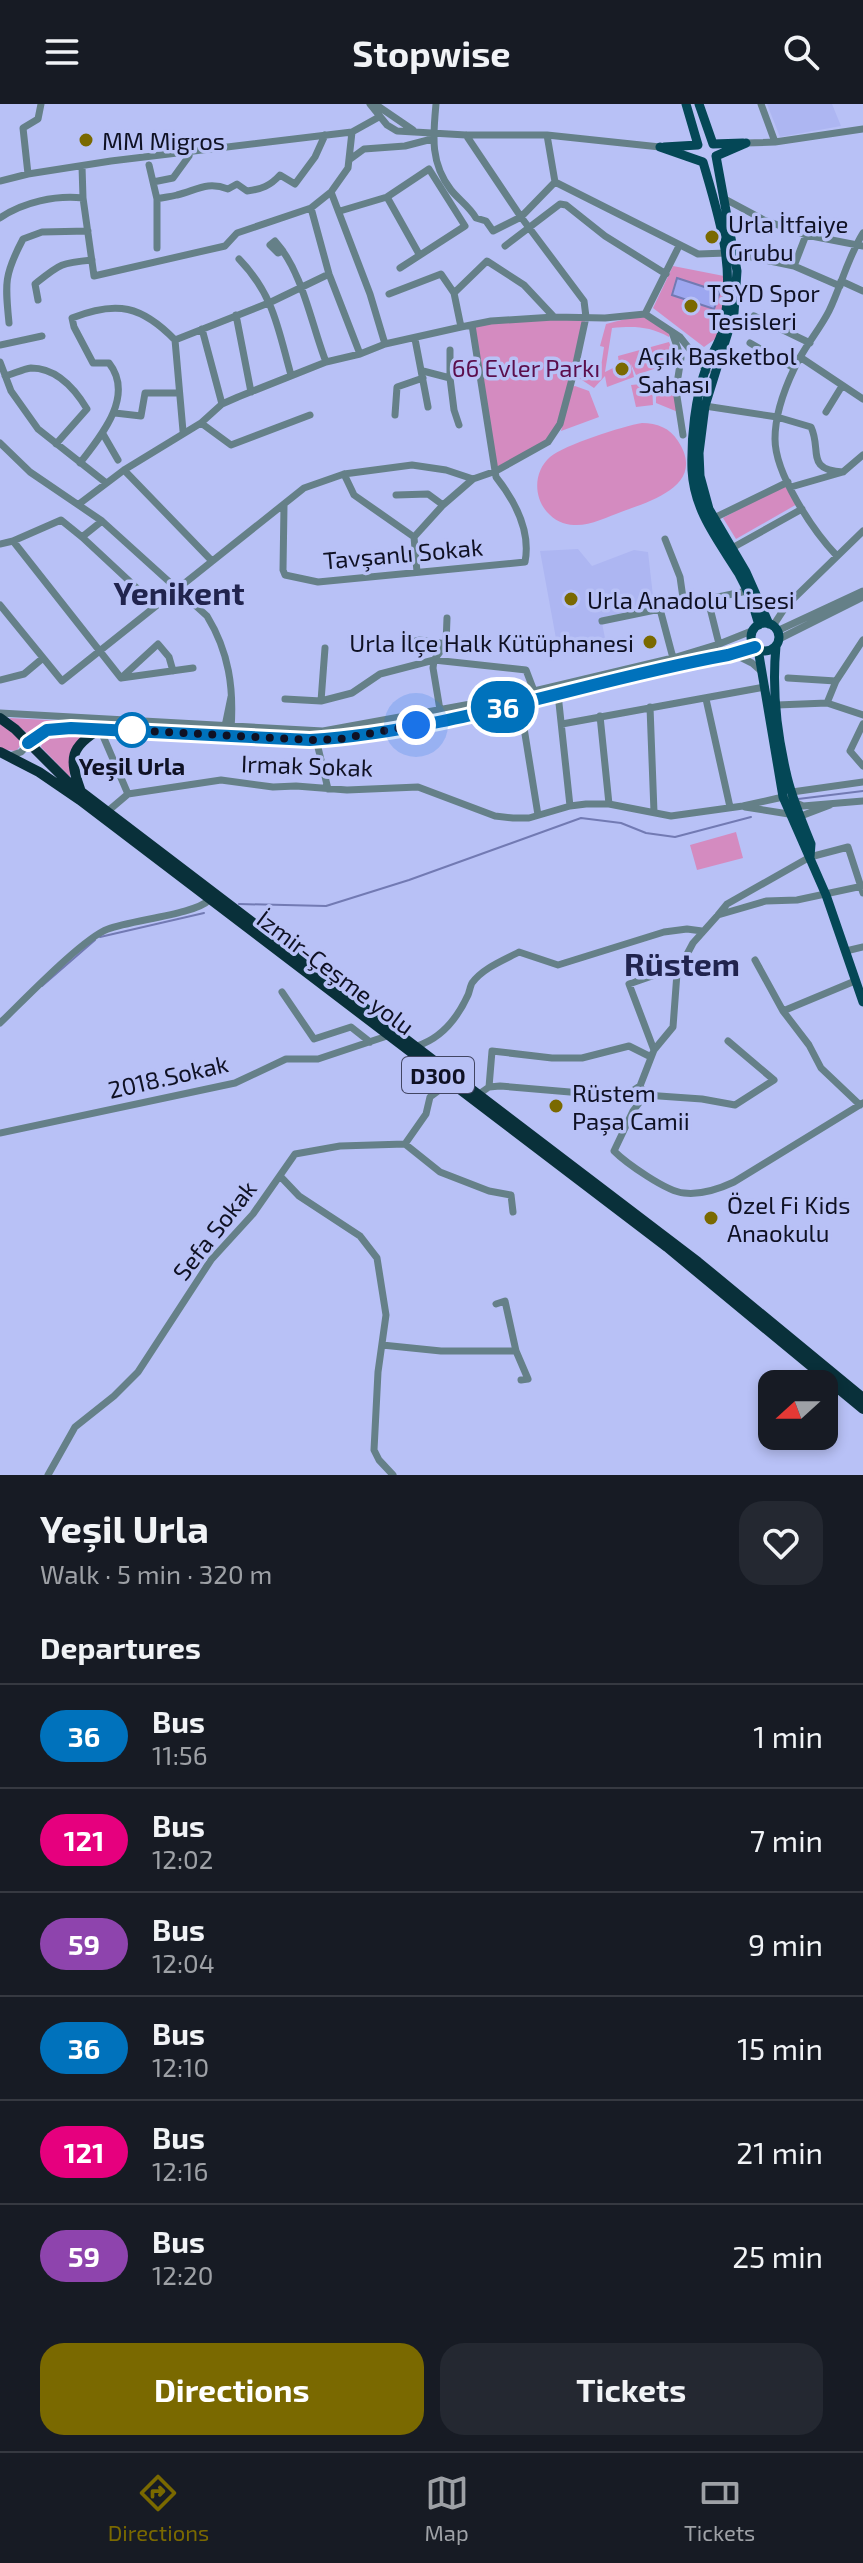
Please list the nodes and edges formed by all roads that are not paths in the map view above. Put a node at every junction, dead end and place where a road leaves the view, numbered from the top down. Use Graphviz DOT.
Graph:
graph roads {
  1 [pos="41,104"];
  2 [pos="372,104"];
  3 [pos="436,104"];
  4 [pos="686,104"];
  5 [pos="699,104"];
  6 [pos="761,104"];
  7 [pos="379,117"];
  8 [pos="863,129"];
  9 [pos="352,132"];
  10 [pos="419,132"];
  11 [pos="325,135"];
  12 [pos="466,135"];
  13 [pos="547,135"];
  14 [pos="433,136"];
  15 [pos="775,142"];
  16 [pos="746,143"];
  17 [pos="713,144"];
  18 [pos="698,145"];
  19 [pos="660,147"];
  20 [pos="190,151"];
  21 [pos="716,156"];
  22 [pos="349,160"];
  23 [pos="703,162"];
  24 [pos="149,165"];
  25 [pos="82,166"];
  26 [pos="28,174"];
  27 [pos="0,181"];
  28 [pos="153,182"];
  29 [pos="555,182"];
  30 [pos="331,192"];
  31 [pos="387,197"];
  32 [pos="83,198"];
  33 [pos="723,198"];
  34 [pos="157,199"];
  35 [pos="311,208"];
  36 [pos="340,211"];
  37 [pos="521,217"];
  38 [pos="0,218"];
  39 [pos="530,227"];
  40 [pos="88,231"];
  41 [pos="863,233"];
  42 [pos="806,235"];
  43 [pos="860,245"];
  44 [pos="505,246"];
  45 [pos="679,246"];
  46 [pos="157,248"];
  47 [pos="283,251"];
  48 [pos="731,253"];
  49 [pos="419,254"];
  50 [pos="239,259"];
  51 [pos="92,260"];
  52 [pos="794,266"];
  53 [pos="400,268"];
  54 [pos="329,274"];
  55 [pos="666,274"];
  56 [pos="841,284"];
  57 [pos="300,289"];
  58 [pos="863,291"];
  59 [pos="454,293"];
  60 [pos="389,294"];
  61 [pos="38,300"];
  62 [pos="271,302"];
  63 [pos="645,314"];
  64 [pos="236,315"];
  65 [pos="754,316"];
  66 [pos="554,317"];
  67 [pos="586,317"];
  68 [pos="9,323"];
  69 [pos="472,325"];
  70 [pos="461,327"];
  71 [pos="202,329"];
  72 [pos="671,330"];
  73 [pos="42,336"];
  74 [pos="415,339"];
  75 [pos="175,340"];
  76 [pos="750,343"];
  77 [pos="810,343"];
  78 [pos="385,344"];
  79 [pos="0,345"];
  80 [pos="450,350"];
  81 [pos="360,354"];
  82 [pos="693,354"];
  83 [pos="800,357"];
  84 [pos="715,358"];
  85 [pos="0,362"];
  86 [pos="326,362"];
  87 [pos="794,368"];
  88 [pos="710,372"];
  89 [pos="423,374"];
  90 [pos="291,375"];
  91 [pos="5,376"];
  92 [pos="450,378"];
  93 [pos="842,386"];
  94 [pos="251,392"];
  95 [pos="178,393"];
  96 [pos="863,399"];
  97 [pos="222,404"];
  98 [pos="705,406"];
  99 [pos="428,407"];
  100 [pos="826,412"];
  101 [pos="115,413"];
  102 [pos="310,415"];
  103 [pos="395,415"];
  104 [pos="777,417"];
  105 [pos="201,423"];
  106 [pos="459,425"];
  107 [pos="183,431"];
  108 [pos="103,434"];
  109 [pos="683,435"];
  110 [pos="0,443"];
  111 [pos="56,444"];
  112 [pos="863,455"];
  113 [pos="118,460"];
  114 [pos="80,463"];
  115 [pos="124,470"];
  116 [pos="496,471"];
  117 [pos="843,472"];
  118 [pos="344,474"];
  119 [pos="473,479"];
  120 [pos="105,482"];
  121 [pos="790,484"];
  122 [pos="396,495"];
  123 [pos="79,504"];
  124 [pos="443,505"];
  125 [pos="284,506"];
  126 [pos="802,509"];
  127 [pos="714,518"];
  128 [pos="102,521"];
  129 [pos="863,531"];
  130 [pos="82,537"];
  131 [pos="414,537"];
  132 [pos="665,539"];
  133 [pos="13,541"];
  134 [pos="0,544"];
  135 [pos="732,548"];
  136 [pos="837,556"];
  137 [pos="212,561"];
  138 [pos="417,572"];
  139 [pos="177,589"];
  140 [pos="747,591"];
  141 [pos="863,591"];
  142 [pos="863,597"];
  143 [pos="708,600"];
  144 [pos="0,605"];
  145 [pos="155,605"];
  146 [pos="684,605"];
  147 [pos="660,609"];
  148 [pos="447,618"];
  149 [pos="602,621"];
  150 [pos="770,632"];
  151 [pos="863,640"];
  152 [pos="404,644"];
  153 [pos="446,644"];
  154 [pos="719,644"];
  155 [pos="325,648"];
  156 [pos="757,648"];
  157 [pos="100,650"];
  158 [pos="734,654"];
  159 [pos="43,658"];
  160 [pos="673,658"];
  161 [pos="434,660"];
  162 [pos="193,668"];
  163 [pos="173,671"];
  164 [pos="763,673"];
  165 [pos="121,678"];
  166 [pos="788,678"];
  167 [pos="0,680"];
  168 [pos="836,681"];
  169 [pos="765,687"];
  170 [pos="534,691"];
  171 [pos="558,694"];
  172 [pos="232,695"];
  173 [pos="285,699"];
  174 [pos="706,699"];
  175 [pos="321,701"];
  176 [pos="520,703"];
  177 [pos="827,703"];
  178 [pos="777,705"];
  179 [pos="228,706"];
  180 [pos="650,707"];
  181 [pos="440,710"];
  182 [pos="863,715"];
  183 [pos="0,716"];
  184 [pos="600,716"];
  185 [pos="210,724"];
  186 [pos="562,724"];
  187 [pos="863,724"];
  188 [pos="228,725"];
  189 [pos="100,729"];
  190 [pos="227,736"];
  191 [pos="316,739"];
  192 [pos="28,743"];
  193 [pos="2,753"];
  194 [pos="863,766"];
  195 [pos="863,782"];
  196 [pos="328,789"];
  197 [pos="80,791"];
  198 [pos="128,794"];
  199 [pos="790,797"];
  200 [pos="863,801"];
  201 [pos="609,804"];
  202 [pos="832,804"];
  203 [pos="570,806"];
  204 [pos="743,806"];
  205 [pos="730,807"];
  206 [pos="108,811"];
  207 [pos="654,812"];
  208 [pos="538,815"];
  209 [pos="796,816"];
  210 [pos="810,857"];
  211 [pos="862,884"];
  212 [pos="826,895"];
  213 [pos="209,900"];
  214 [pos="718,915"];
  215 [pos="702,931"];
  216 [pos="863,947"];
  217 [pos="846,951"];
  218 [pos="755,960"];
  219 [pos="681,966"];
  220 [pos="855,981"];
  221 [pos="282,992"];
  222 [pos="863,1002"];
  223 [pos="783,1011"];
  224 [pos="0,1023"];
  225 [pos="387,1036"];
  226 [pos="728,1041"];
  227 [pos="370,1042"];
  228 [pos="417,1046"];
  229 [pos="653,1053"];
  230 [pos="449,1083"];
  231 [pos="640,1086"];
  232 [pos="489,1087"];
  233 [pos="479,1094"];
  234 [pos="645,1095"];
  235 [pos="861,1104"];
  236 [pos="0,1133"];
  237 [pos="405,1144"];
  238 [pos="280,1176"];
  239 [pos="513,1212"];
  240 [pos="496,1304"];
  241 [pos="382,1345"];
  242 [pos="516,1351"];
  243 [pos="521,1380"];
  244 [pos="863,1398"];
  245 [pos="863,1409"];
  246 [pos="48,1475"];
  247 [pos="393,1475"];
  1 -- 26 [label="street"];
  2 -- 7 [label="street"];
  2 -- 10 [label="street"];
  3 -- 14 [label="street"];
  4 -- 18 [label="main road"];
  5 -- 17 [label="main road"];
  6 -- 15 [label="street"];
  7 -- 9 [label="street"];
  7 -- 10 [label="street"];
  8 -- 15 [label="street"];
  9 -- 11 [label="street"];
  9 -- 22 [label="street"];
  10 -- 14 [label="street"];
  11 -- 20 [label="street"];
  11 -- 34 [label="street"];
  12 -- 13 [label="street"];
  12 -- 14 [label="street"];
  12 -- 37 [label="street"];
  13 -- 19 [label="street"];
  13 -- 29 [label="street"];
  14 -- 22 [label="street"];
  14 -- 37 [label="street"];
  15 -- 16 [label="street"];
  16 -- 17 [label="main road"];
  16 -- 21 [label="main road"];
  17 -- 18 [label="main road"];
  17 -- 21 [label="main road"];
  18 -- 19 [label="main road"];
  18 -- 23 [label="main road"];
  19 -- 23 [label="main road"];
  20 -- 25 [label="street"];
  20 -- 28 [label="street"];
  21 -- 23 [label="main road"];
  21 -- 33 [label="main road"];
  22 -- 30 [label="street"];
  23 -- 48 [label="main road"];
  24 -- 28 [label="street"];
  25 -- 26 [label="street"];
  25 -- 32 [label="street"];
  26 -- 27 [label="street"];
  28 -- 34 [label="street"];
  29 -- 37 [label="street"];
  29 -- 45 [label="street"];
  30 -- 35 [label="street"];
  30 -- 36 [label="street"];
  31 -- 36 [label="street"];
  31 -- 49 [label="street"];
  31 -- 49 [label="street"];
  32 -- 38 [label="street"];
  32 -- 40 [label="street"];
  33 -- 42 [label="street"];
  33 -- 48 [label="main road"];
  34 -- 46 [label="street"];
  35 -- 51 [label="street"];
  35 -- 54 [label="street"];
  36 -- 78 [label="street"];
  37 -- 39 [label="street"];
  39 -- 44 [label="street"];
  39 -- 55 [label="street"];
  39 -- 67 [label="street"];
  40 -- 51 [label="street"];
  40 -- 68 [label="street"];
  41 -- 43 [label="street"];
  42 -- 43 [label="street"];
  42 -- 52 [label="street"];
  43 -- 56 [label="street"];
  45 -- 48 [label="street"];
  45 -- 55 [label="street"];
  47 -- 57 [label="street"];
  48 -- 52 [label="street"];
  48 -- 84 [label="main road"];
  49 -- 53 [label="street"];
  50 -- 62 [label="street"];
  51 -- 61 [label="street"];
  52 -- 56 [label="street"];
  54 -- 57 [label="street"];
  54 -- 81 [label="street"];
  55 -- 63 [label="street"];
  56 -- 58 [label="street"];
  56 -- 77 [label="street"];
  57 -- 62 [label="street"];
  57 -- 86 [label="street"];
  59 -- 60 [label="street"];
  59 -- 66 [label="street"];
  59 -- 70 [label="street"];
  62 -- 64 [label="street"];
  62 -- 90 [label="street"];
  63 -- 67 [label="street"];
  63 -- 72 [label="street"];
  64 -- 71 [label="street"];
  64 -- 94 [label="street"];
  65 -- 77 [label="street"];
  66 -- 67 [label="street"];
  66 -- 69 [label="street"];
  67 -- 116 [label="street"];
  69 -- 70 [label="street"];
  69 -- 116 [label="street"];
  70 -- 74 [label="street"];
  71 -- 75 [label="street"];
  71 -- 97 [label="street"];
  72 -- 82 [label="street"];
  72 -- 109 [label="street"];
  73 -- 79 [label="street"];
  74 -- 78 [label="street"];
  74 -- 89 [label="street"];
  75 -- 95 [label="street"];
  75 -- 101 [label="street"];
  76 -- 87 [label="street"];
  77 -- 83 [label="street"];
  78 -- 81 [label="street"];
  80 -- 92 [label="street"];
  81 -- 86 [label="street"];
  82 -- 84 [label="street"];
  82 -- 88 [label="street"];
  83 -- 87 [label="street"];
  83 -- 93 [label="street"];
  84 -- 88 [label="main road"];
  85 -- 91 [label="street"];
  86 -- 90 [label="street"];
  87 -- 104 [label="street"];
  88 -- 98 [label="main road"];
  88 -- 140 [label="main road"];
  89 -- 92 [label="street"];
  89 -- 99 [label="street"];
  89 -- 103 [label="street"];
  90 -- 94 [label="street"];
  91 -- 111 [label="street"];
  91 -- 111 [label="street"];
  92 -- 106 [label="street"];
  93 -- 96 [label="street"];
  93 -- 100 [label="street"];
  94 -- 97 [label="street"];
  95 -- 101 [label="street"];
  95 -- 107 [label="street"];
  97 -- 105 [label="street"];
  98 -- 104 [label="street"];
  98 -- 127 [label="main road"];
  101 -- 108 [label="street"];
  102 -- 105 [label="street"];
  104 -- 117 [label="street"];
  104 -- 121 [label="street"];
  105 -- 107 [label="street"];
  107 -- 115 [label="street"];
  108 -- 113 [label="street"];
  108 -- 114 [label="street"];
  110 -- 123 [label="street"];
  111 -- 114 [label="street"];
  112 -- 117 [label="street"];
  114 -- 120 [label="street"];
  115 -- 120 [label="street"];
  115 -- 137 [label="street"];
  116 -- 119 [label="street"];
  116 -- 138 [label="street, Tavşanlı Sokak"];
  117 -- 121 [label="street"];
  118 -- 119 [label="street"];
  118 -- 125 [label="street"];
  118 -- 131 [label="street"];
  119 -- 124 [label="street"];
  120 -- 123 [label="street"];
  121 -- 126 [label="street"];
  121 -- 127 [label="street"];
  122 -- 124 [label="street"];
  123 -- 128 [label="street"];
  124 -- 131 [label="street"];
  125 -- 137 [label="street"];
  125 -- 138 [label="street, Tavşanlı Sokak"];
  126 -- 135 [label="street"];
  126 -- 136 [label="street"];
  127 -- 135 [label="main road"];
  128 -- 130 [label="street"];
  128 -- 139 [label="street"];
  129 -- 136 [label="street"];
  130 -- 133 [label="street"];
  130 -- 145 [label="street"];
  131 -- 138 [label="street"];
  132 -- 146 [label="street"];
  133 -- 134 [label="street"];
  133 -- 157 [label="street"];
  135 -- 150 [label="main road"];
  136 -- 150 [label="street"];
  137 -- 139 [label="street"];
  139 -- 145 [label="street"];
  139 -- 172 [label="street"];
  140 -- 143 [label="street"];
  140 -- 150 [label="main road"];
  141 -- 150 [label="street"];
  142 -- 150 [label="street"];
  143 -- 146 [label="street"];
  143 -- 154 [label="street"];
  144 -- 159 [label="street"];
  145 -- 157 [label="street"];
  146 -- 147 [label="street"];
  147 -- 149 [label="street"];
  147 -- 160 [label="street"];
  148 -- 153 [label="street"];
  150 -- 154 [label="street"];
  150 -- 156 [label="main road"];
  150 -- 156 [label="main road"];
  150 -- 178 [label="main road"];
  151 -- 168 [label="street"];
  152 -- 153 [label="street"];
  153 -- 161 [label="street"];
  154 -- 160 [label="street"];
  155 -- 175 [label="street"];
  156 -- 158 [label="street"];
  156 -- 164 [label="main road"];
  157 -- 159 [label="street"];
  157 -- 165 [label="street"];
  158 -- 164 [label="street"];
  158 -- 171 [label="street"];
  159 -- 167 [label="street"];
  160 -- 170 [label="street"];
  161 -- 170 [label="street"];
  161 -- 175 [label="street"];
  161 -- 181 [label="street"];
  162 -- 163 [label="street"];
  163 -- 165 [label="street"];
  163 -- 165 [label="street"];
  164 -- 169 [label="main road"];
  166 -- 168 [label="street"];
  168 -- 177 [label="street"];
  169 -- 174 [label="street"];
  169 -- 199 [label="main road"];
  170 -- 181 [label="street"];
  171 -- 176 [label="street"];
  171 -- 186 [label="street"];
  172 -- 179 [label="street"];
  172 -- 188 [label="street"];
  173 -- 175 [label="street"];
  174 -- 180 [label="street"];
  174 -- 205 [label="street"];
  176 -- 191 [label="street"];
  176 -- 208 [label="street"];
  177 -- 178 [label="street"];
  177 -- 182 [label="street"];
  178 -- 199 [label="main road"];
  179 -- 185 [label="street"];
  179 -- 188 [label="street"];
  180 -- 184 [label="street"];
  180 -- 207 [label="street"];
  181 -- 188 [label="street"];
  183 -- 185 [label="street"];
  183 -- 192 [label="highway, D300"];
  184 -- 186 [label="street"];
  184 -- 201 [label="street"];
  185 -- 188 [label="street"];
  186 -- 203 [label="street"];
  187 -- 194 [label="street"];
  188 -- 190 [label="street"];
  189 -- 190 [label="street"];
  189 -- 192 [label="street"];
  189 -- 197 [label="highway"];
  189 -- 198 [label="street"];
  190 -- 191 [label="street"];
  191 -- 196 [label="street"];
  192 -- 193 [label="street"];
  192 -- 197 [label="highway, İzmir-Çeşme yolu / D300"];
  193 -- 213 [label="highway, İzmir-Çeşme yolu / D300"];
  195 -- 199 [label="street"];
  196 -- 198 [label="street, Irmak Sokak"];
  196 -- 208 [label="street, Irmak Sokak"];
  197 -- 206 [label="highway, İzmir-Çeşme yolu / D300"];
  198 -- 206 [label="street"];
  199 -- 202 [label="street"];
  199 -- 204 [label="street"];
  199 -- 209 [label="main road"];
  200 -- 202 [label="street"];
  201 -- 203 [label="street, Irmak Sokak"];
  201 -- 207 [label="street, Irmak Sokak"];
  202 -- 209 [label="street"];
  203 -- 208 [label="street, Irmak Sokak"];
  204 -- 205 [label="street, Irmak Sokak"];
  204 -- 209 [label="street"];
  205 -- 207 [label="street, Irmak Sokak"];
  206 -- 228 [label="highway, İzmir-Çeşme yolu / D300"];
  209 -- 210 [label="main road"];
  210 -- 211 [label="street"];
  210 -- 212 [label="main road"];
  210 -- 214 [label="street"];
  211 -- 212 [label="street"];
  212 -- 214 [label="street"];
  212 -- 217 [label="main road"];
  213 -- 224 [label="street"];
  213 -- 225 [label="highway, İzmir-Çeşme yolu / D300"];
  214 -- 215 [label="street"];
  215 -- 219 [label="street"];
  215 -- 228 [label="street"];
  216 -- 217 [label="street"];
  217 -- 220 [label="main road"];
  218 -- 223 [label="street"];
  219 -- 229 [label="street"];
  219 -- 229 [label="street"];
  220 -- 222 [label="main road"];
  220 -- 223 [label="street"];
  221 -- 227 [label="street"];
  223 -- 235 [label="street"];
  225 -- 227 [label="street, 2018.Sokak"];
  225 -- 230 [label="highway, İzmir-Çeşme yolu / D300"];
  226 -- 234 [label="street"];
  227 -- 236 [label="street, 2018.Sokak"];
  228 -- 233 [label="highway, İzmir-Çeşme yolu / D300"];
  229 -- 231 [label="street"];
  229 -- 232 [label="street"];
  230 -- 237 [label="street"];
  230 -- 245 [label="highway, İzmir-Çeşme yolu / D300"];
  231 -- 232 [label="street"];
  231 -- 234 [label="street"];
  232 -- 233 [label="street"];
  233 -- 244 [label="highway, İzmir-Çeşme yolu / D300"];
  234 -- 235 [label="street"];
  237 -- 238 [label="street, Sefa Sokak"];
  237 -- 239 [label="street"];
  238 -- 241 [label="street"];
  238 -- 246 [label="street, Sefa Sokak"];
  240 -- 242 [label="street"];
  241 -- 242 [label="street"];
  241 -- 247 [label="street"];
  242 -- 243 [label="street"];
}
